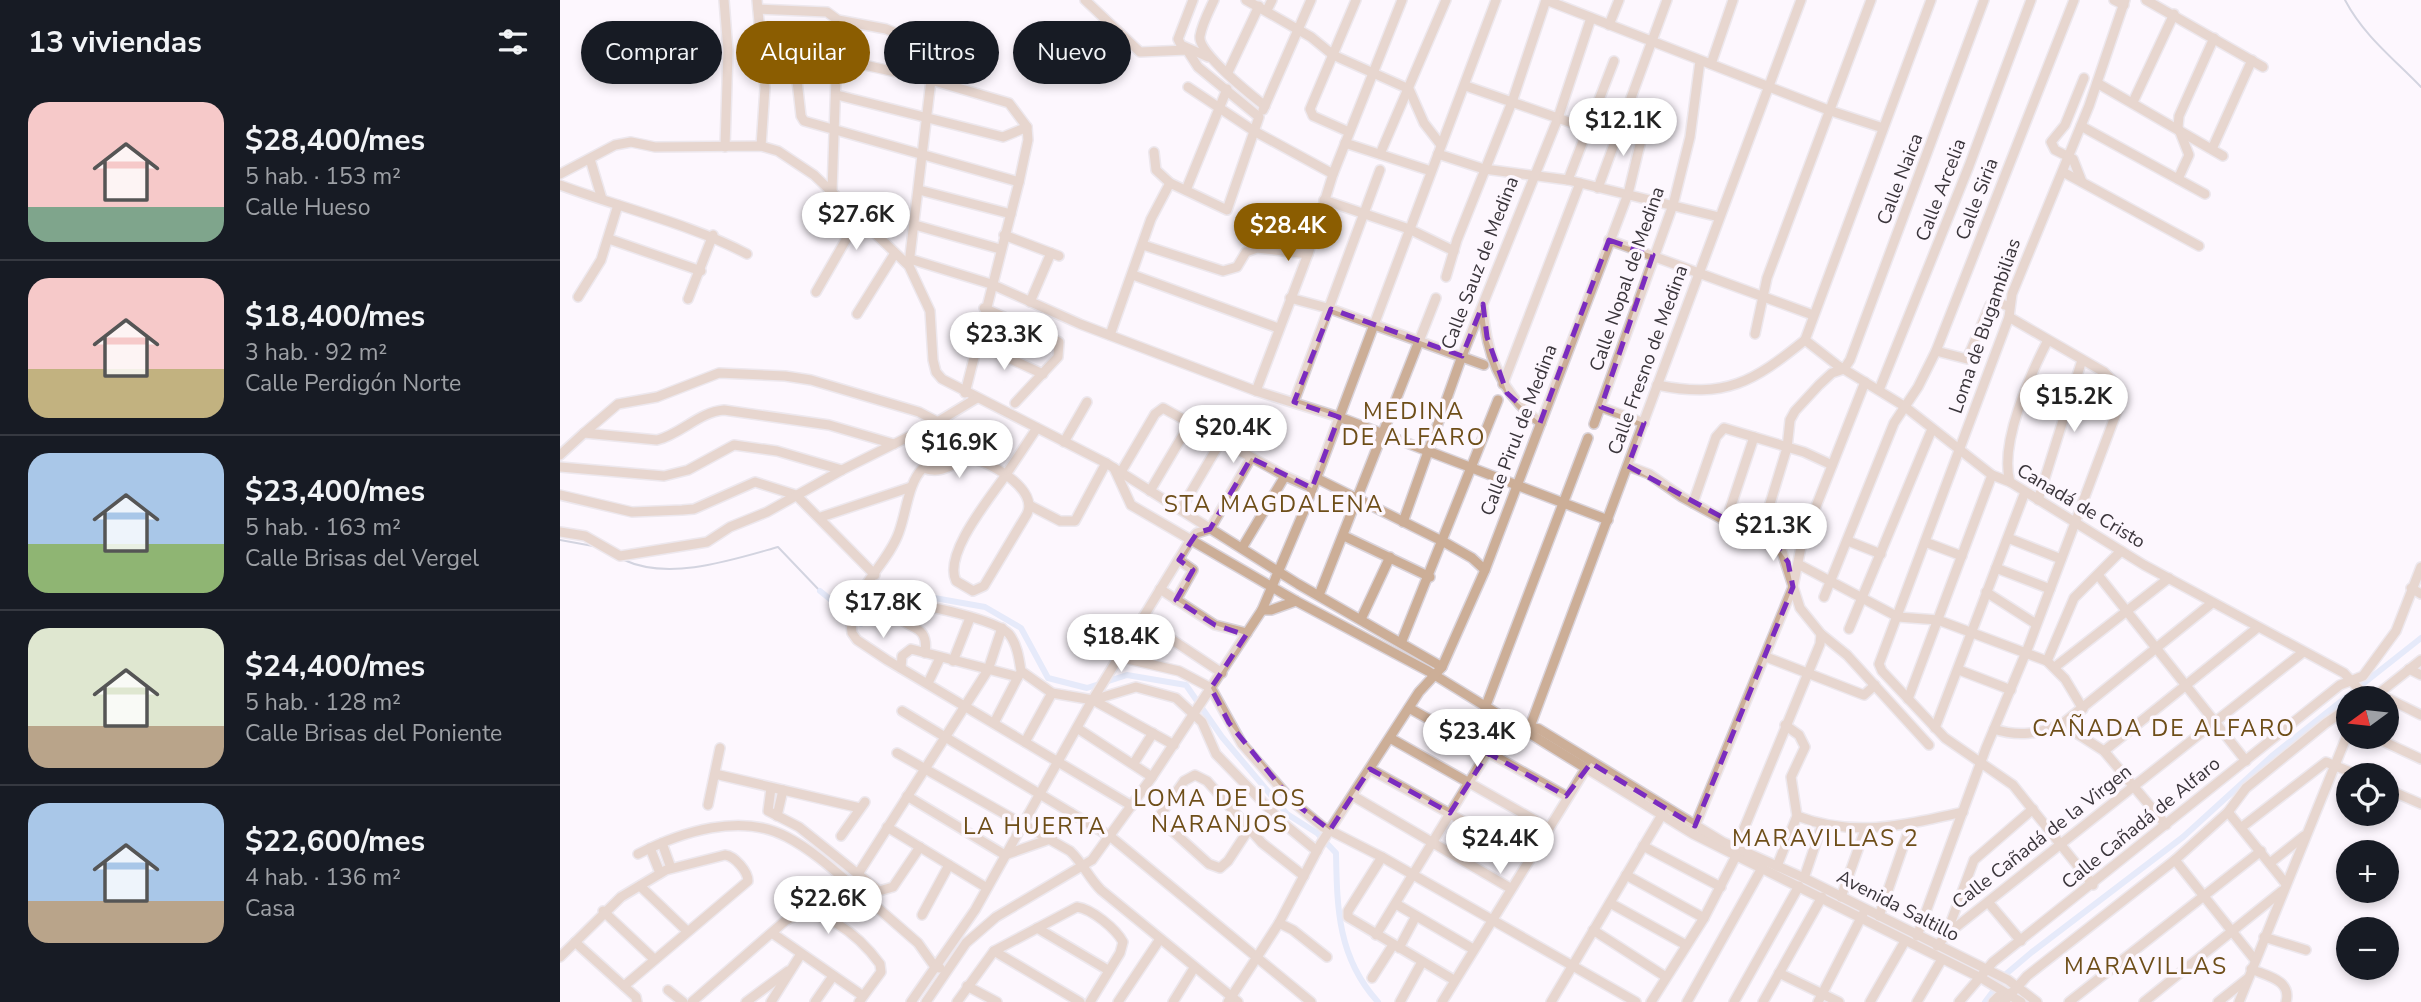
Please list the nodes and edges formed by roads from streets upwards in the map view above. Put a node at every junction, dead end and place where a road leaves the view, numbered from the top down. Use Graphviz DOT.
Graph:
graph roads {
  1 [pos="724,0"];
  2 [pos="1085,0"];
  3 [pos="1193,0"];
  4 [pos="1214,0"];
  5 [pos="1246,0"];
  6 [pos="1272,0"];
  7 [pos="1311,0"];
  8 [pos="1356,0"];
  9 [pos="1402,0"];
  10 [pos="1446,0"];
  11 [pos="1496,0"];
  12 [pos="1546,0"];
  13 [pos="1619,0"];
  14 [pos="1667,0"];
  15 [pos="1733,0"];
  16 [pos="1801,0"];
  17 [pos="1871,0"];
  18 [pos="1931,0"];
  19 [pos="1984,0"];
  20 [pos="2031,0"];
  21 [pos="2074,0"];
  22 [pos="2113,0"];
  23 [pos="2146,0"];
  24 [pos="2125,2"];
  25 [pos="1569,4"];
  26 [pos="757,5"];
  27 [pos="1263,8"];
  28 [pos="2174,15"];
  29 [pos="1591,18"];
  30 [pos="838,20"];
  31 [pos="1609,25"];
  32 [pos="884,29"];
  33 [pos="1297,30"];
  34 [pos="2214,38"];
  35 [pos="1651,42"];
  36 [pos="1184,47"];
  37 [pos="1333,55"];
  38 [pos="1208,57"];
  39 [pos="2252,60"];
  40 [pos="1614,61"];
  41 [pos="1700,61"];
  42 [pos="1711,64"];
  43 [pos="2263,67"];
  44 [pos="1228,72"];
  45 [pos="1373,73"];
  46 [pos="2084,78"];
  47 [pos="2097,83"];
  48 [pos="764,84"];
  49 [pos="797,84"];
  50 [pos="837,84"];
  51 [pos="931,84"];
  52 [pos="945,84"];
  53 [pos="1466,86"];
  54 [pos="1188,87"];
  55 [pos="1769,87"];
  56 [pos="1227,89"];
  57 [pos="1409,89"];
  58 [pos="836,95"];
  59 [pos="1512,102"];
  60 [pos="2133,102"];
  61 [pos="1265,106"];
  62 [pos="1219,107"];
  63 [pos="1831,111"];
  64 [pos="927,117"];
  65 [pos="1259,117"];
  66 [pos="1558,118"];
  67 [pos="2081,126"];
  68 [pos="1027,127"];
  69 [pos="2178,127"];
  70 [pos="836,128"];
  71 [pos="1644,128"];
  72 [pos="1883,128"];
  73 [pos="1588,130"];
  74 [pos="1254,131"];
  75 [pos="1349,132"];
  76 [pos="1615,138"];
  77 [pos="1345,143"];
  78 [pos="2203,143"];
  79 [pos="761,146"];
  80 [pos="725,147"];
  81 [pos="2212,149"];
  82 [pos="1440,150"];
  83 [pos="1154,152"];
  84 [pos="922,153"];
  85 [pos="1380,155"];
  86 [pos="2189,155"];
  87 [pos="2070,156"];
  88 [pos="2223,156"];
  89 [pos="590,159"];
  90 [pos="1484,169"];
  91 [pos="1380,170"];
  92 [pos="1432,171"];
  93 [pos="2063,172"];
  94 [pos="560,174"];
  95 [pos="1333,174"];
  96 [pos="1533,175"];
  97 [pos="2178,179"];
  98 [pos="1567,180"];
  99 [pos="1019,182"];
  100 [pos="2082,182"];
  101 [pos="1170,183"];
  102 [pos="1580,183"];
  103 [pos="560,185"];
  104 [pos="1598,188"];
  105 [pos="919,190"];
  106 [pos="1186,190"];
  107 [pos="832,191"];
  108 [pos="1628,194"];
  109 [pos="2205,194"];
  110 [pos="602,199"];
  111 [pos="1324,200"];
  112 [pos="618,205"];
  113 [pos="1673,205"];
  114 [pos="1011,214"];
  115 [pos="1365,214"];
  116 [pos="859,216"];
  117 [pos="1719,217"];
  118 [pos="915,225"];
  119 [pos="1409,229"];
  120 [pos="713,235"];
  121 [pos="1004,235"];
  122 [pos="609,239"];
  123 [pos="1609,240"];
  124 [pos="1143,245"];
  125 [pos="2199,246"];
  126 [pos="1000,249"];
  127 [pos="1454,251"];
  128 [pos="895,253"];
  129 [pos="747,254"];
  130 [pos="1308,254"];
  131 [pos="1653,256"];
  132 [pos="909,262"];
  133 [pos="701,271"];
  134 [pos="1700,272"];
  135 [pos="1133,275"];
  136 [pos="1447,277"];
  137 [pos="991,284"];
  138 [pos="816,292"];
  139 [pos="1764,296"];
  140 [pos="578,297"];
  141 [pos="1290,298"];
  142 [pos="1436,298"];
  143 [pos="688,299"];
  144 [pos="1030,302"];
  145 [pos="1483,303"];
  146 [pos="2008,306"];
  147 [pos="984,308"];
  148 [pos="1331,309"];
  149 [pos="857,314"];
  150 [pos="1813,314"];
  151 [pos="2009,317"];
  152 [pos="1374,326"];
  153 [pos="1278,328"];
  154 [pos="1755,334"];
  155 [pos="1110,335"];
  156 [pos="1805,340"];
  157 [pos="2048,340"];
  158 [pos="976,343"];
  159 [pos="1418,343"];
  160 [pos="1936,351"];
  161 [pos="1462,356"];
  162 [pos="2082,360"];
  163 [pos="1484,365"];
  164 [pos="1844,369"];
  165 [pos="1043,374"];
  166 [pos="1865,382"];
  167 [pos="1503,384"];
  168 [pos="1657,385"];
  169 [pos="1880,390"];
  170 [pos="1256,391"];
  171 [pos="965,393"];
  172 [pos="977,398"];
  173 [pos="1498,400"];
  174 [pos="1087,402"];
  175 [pos="1294,402"];
  176 [pos="1015,403"];
  177 [pos="1903,406"];
  178 [pos="1601,407"];
  179 [pos="1339,417"];
  180 [pos="938,422"];
  181 [pos="1541,423"];
  182 [pos="1644,423"];
  183 [pos="1190,424"];
  184 [pos="1594,424"];
  185 [pos="1037,428"];
  186 [pos="1932,429"];
  187 [pos="584,433"];
  188 [pos="1382,435"];
  189 [pos="1754,437"];
  190 [pos="1588,438"];
  191 [pos="1221,441"];
  192 [pos="1064,442"];
  193 [pos="894,444"];
  194 [pos="1787,448"];
  195 [pos="1958,449"];
  196 [pos="1428,452"];
  197 [pos="560,455"];
  198 [pos="1251,458"];
  199 [pos="1832,465"];
  200 [pos="1628,466"];
  201 [pos="560,467"];
  202 [pos="1114,468"];
  203 [pos="1473,468"];
  204 [pos="842,470"];
  205 [pos="1992,475"];
  206 [pos="1005,476"];
  207 [pos="1284,476"];
  208 [pos="1316,478"];
  209 [pos="2010,482"];
  210 [pos="1138,483"];
  211 [pos="1517,485"];
  212 [pos="911,487"];
  213 [pos="1312,488"];
  214 [pos="1150,491"];
  215 [pos="2025,492"];
  216 [pos="560,495"];
  217 [pos="796,495"];
  218 [pos="1125,495"];
  219 [pos="1359,499"];
  220 [pos="2038,500"];
  221 [pos="1561,502"];
  222 [pos="1693,503"];
  223 [pos="1031,506"];
  224 [pos="1181,509"];
  225 [pos="1730,509"];
  226 [pos="821,517"];
  227 [pos="1608,520"];
  228 [pos="1765,520"];
  229 [pos="1403,522"];
  230 [pos="2075,523"];
  231 [pos="1210,529"];
  232 [pos="560,531"];
  233 [pos="1344,536"];
  234 [pos="2008,538"];
  235 [pos="1191,540"];
  236 [pos="1848,541"];
  237 [pos="1444,542"];
  238 [pos="1924,542"];
  239 [pos="1242,548"];
  240 [pos="2121,551"];
  241 [pos="1881,554"];
  242 [pos="1962,556"];
  243 [pos="1390,557"];
  244 [pos="2061,559"];
  245 [pos="1179,560"];
  246 [pos="1798,564"];
  247 [pos="2421,567"];
  248 [pos="1996,568"];
  249 [pos="1279,570"];
  250 [pos="1485,570"];
  251 [pos="875,575"];
  252 [pos="2098,575"];
  253 [pos="1430,577"];
  254 [pos="1832,579"];
  255 [pos="2169,579"];
  256 [pos="1298,584"];
  257 [pos="1793,587"];
  258 [pos="2411,588"];
  259 [pos="1160,589"];
  260 [pos="1272,589"];
  261 [pos="2050,589"];
  262 [pos="1986,592"];
  263 [pos="2421,594"];
  264 [pos="1319,595"];
  265 [pos="1862,595"];
  266 [pos="1824,597"];
  267 [pos="1292,599"];
  268 [pos="1176,600"];
  269 [pos="2212,603"];
  270 [pos="1262,610"];
  271 [pos="2128,612"];
  272 [pos="1898,617"];
  273 [pos="970,618"];
  274 [pos="1141,619"];
  275 [pos="1361,619"];
  276 [pos="1938,620"];
  277 [pos="2036,624"];
  278 [pos="1002,628"];
  279 [pos="2257,628"];
  280 [pos="1849,629"];
  281 [pos="1247,633"];
  282 [pos="1821,634"];
  283 [pos="1972,634"];
  284 [pos="1401,643"];
  285 [pos="2157,649"];
  286 [pos="925,653"];
  287 [pos="2302,653"];
  288 [pos="2025,655"];
  289 [pos="1119,657"];
  290 [pos="1766,657"];
  291 [pos="940,658"];
  292 [pos="2421,660"];
  293 [pos="953,661"];
  294 [pos="2051,664"];
  295 [pos="1442,667"];
  296 [pos="901,668"];
  297 [pos="2409,669"];
  298 [pos="988,670"];
  299 [pos="1959,670"];
  300 [pos="1222,673"];
  301 [pos="1019,674"];
  302 [pos="1806,675"];
  303 [pos="2421,675"];
  304 [pos="1436,677"];
  305 [pos="2355,682"];
  306 [pos="928,683"];
  307 [pos="1875,685"];
  308 [pos="2185,685"];
  309 [pos="2358,686"];
  310 [pos="2393,686"];
  311 [pos="1210,691"];
  312 [pos="2011,691"];
  313 [pos="1052,693"];
  314 [pos="1908,699"];
  315 [pos="1093,700"];
  316 [pos="2399,705"];
  317 [pos="965,706"];
  318 [pos="1409,708"];
  319 [pos="1485,708"];
  320 [pos="2082,709"];
  321 [pos="902,711"];
  322 [pos="1196,711"];
  323 [pos="2421,715"];
  324 [pos="2336,716"];
  325 [pos="1507,720"];
  326 [pos="2215,722"];
  327 [pos="994,723"];
  328 [pos="2062,724"];
  329 [pos="1785,725"];
  330 [pos="1527,728"];
  331 [pos="1935,728"];
  332 [pos="1077,729"];
  333 [pos="1994,729"];
  334 [pos="1153,733"];
  335 [pos="946,736"];
  336 [pos="1390,738"];
  337 [pos="1025,742"];
  338 [pos="1174,745"];
  339 [pos="1929,745"];
  340 [pos="720,748"];
  341 [pos="2341,749"];
  342 [pos="2399,749"];
  343 [pos="2104,751"];
  344 [pos="897,753"];
  345 [pos="1488,753"];
  346 [pos="2421,759"];
  347 [pos="1057,761"];
  348 [pos="2246,761"];
  349 [pos="1981,762"];
  350 [pos="1134,763"];
  351 [pos="2335,764"];
  352 [pos="925,769"];
  353 [pos="1370,769"];
  354 [pos="1585,770"];
  355 [pos="715,774"];
  356 [pos="1152,777"];
  357 [pos="1469,781"];
  358 [pos="2135,785"];
  359 [pos="771,788"];
  360 [pos="783,790"];
  361 [pos="1040,793"];
  362 [pos="2399,794"];
  363 [pos="907,796"];
  364 [pos="1353,796"];
  365 [pos="1566,796"];
  366 [pos="2421,804"];
  367 [pos="708,805"];
  368 [pos="1132,806"];
  369 [pos="2032,809"];
  370 [pos="1663,812"];
  371 [pos="1963,812"];
  372 [pos="2228,812"];
  373 [pos="1071,813"];
  374 [pos="1450,813"];
  375 [pos="774,815"];
  376 [pos="1797,816"];
  377 [pos="1022,823"];
  378 [pos="1911,824"];
  379 [pos="1822,825"];
  380 [pos="2166,825"];
  381 [pos="1695,826"];
  382 [pos="887,827"];
  383 [pos="1547,827"];
  384 [pos="2242,827"];
  385 [pos="1249,829"];
  386 [pos="1865,830"];
  387 [pos="1328,833"];
  388 [pos="841,835"];
  389 [pos="2306,835"];
  390 [pos="1111,837"];
  391 [pos="1050,839"];
  392 [pos="662,843"];
  393 [pos="1433,843"];
  394 [pos="2062,845"];
  395 [pos="1643,846"];
  396 [pos="920,847"];
  397 [pos="650,848"];
  398 [pos="1318,848"];
  399 [pos="2261,851"];
  400 [pos="1736,852"];
  401 [pos="638,854"];
  402 [pos="1004,855"];
  403 [pos="1382,857"];
  404 [pos="1529,858"];
  405 [pos="2175,860"];
  406 [pos="2270,863"];
  407 [pos="949,865"];
  408 [pos="1086,866"];
  409 [pos="1777,866"];
  410 [pos="671,868"];
  411 [pos="1762,868"];
  412 [pos="660,873"];
  413 [pos="1413,875"];
  414 [pos="1626,875"];
  415 [pos="1304,876"];
  416 [pos="860,877"];
  417 [pos="1802,882"];
  418 [pos="2093,885"];
  419 [pos="639,886"];
  420 [pos="1721,887"];
  421 [pos="987,888"];
  422 [pos="1510,888"];
  423 [pos="2284,888"];
  424 [pos="856,889"];
  425 [pos="1822,897"];
  426 [pos="1841,897"];
  427 [pos="2203,897"];
  428 [pos="1988,902"];
  429 [pos="1610,903"];
  430 [pos="1396,904"];
  431 [pos="603,912"];
  432 [pos="1864,913"];
  433 [pos="922,915"];
  434 [pos="1416,916"];
  435 [pos="1879,916"];
  436 [pos="1704,918"];
  437 [pos="1491,919"];
  438 [pos="1279,923"];
  439 [pos="1037,929"];
  440 [pos="1593,930"];
  441 [pos="2231,930"];
  442 [pos="687,931"];
  443 [pos="772,933"];
  444 [pos="1376,935"];
  445 [pos="1946,935"];
  446 [pos="1917,936"];
  447 [pos="2264,937"];
  448 [pos="1160,940"];
  449 [pos="1905,941"];
  450 [pos="2021,941"];
  451 [pos="575,942"];
  452 [pos="1686,946"];
  453 [pos="1937,946"];
  454 [pos="1396,947"];
  455 [pos="1473,949"];
  456 [pos="2306,950"];
  457 [pos="994,951"];
  458 [pos="801,954"];
  459 [pos="560,957"];
  460 [pos="1258,957"];
  461 [pos="1327,957"];
  462 [pos="654,959"];
  463 [pos="1942,959"];
  464 [pos="1422,962"];
  465 [pos="1573,964"];
  466 [pos="2253,964"];
  467 [pos="935,967"];
  468 [pos="1194,968"];
  469 [pos="1108,970"];
  470 [pos="788,971"];
  471 [pos="1779,973"];
  472 [pos="1984,974"];
  473 [pos="833,975"];
  474 [pos="943,976"];
  475 [pos="1666,977"];
  476 [pos="1372,978"];
  477 [pos="2247,979"];
  478 [pos="1454,980"];
  479 [pos="2017,985"];
  480 [pos="624,986"];
  481 [pos="967,986"];
  482 [pos="668,990"];
  483 [pos="2010,993"];
  484 [pos="1820,998"];
  485 [pos="861,999"];
  486 [pos="1553,999"];
  487 [pos="912,1000"];
  488 [pos="1233,1000"];
  489 [pos="1400,1001"];
  490 [pos="637,1002"];
  491 [pos="683,1002"];
  492 [pos="692,1002"];
  493 [pos="746,1002"];
  494 [pos="771,1002"];
  495 [pos="815,1002"];
  496 [pos="926,1002"];
  497 [pos="957,1002"];
  498 [pos="997,1002"];
  499 [pos="1080,1002"];
  500 [pos="1090,1002"];
  501 [pos="1118,1002"];
  502 [pos="1173,1002"];
  503 [pos="1311,1002"];
  504 [pos="1442,1002"];
  505 [pos="1564,1002"];
  506 [pos="1636,1002"];
  507 [pos="1651,1002"];
  508 [pos="1687,1002"];
  509 [pos="1734,1002"];
  510 [pos="1763,1002"];
  511 [pos="1839,1002"];
  512 [pos="1870,1002"];
  513 [pos="1917,1002"];
  514 [pos="1959,1002"];
  515 [pos="1993,1002"];
  516 [pos="2004,1002"];
  517 [pos="2021,1002"];
  518 [pos="2037,1002"];
  519 [pos="2069,1002"];
  520 [pos="2144,1002"];
  521 [pos="2218,1002"];
  522 [pos="2239,1002"];
  523 [pos="2286,1002"];
  1 -- 80 [label="street"];
  2 -- 36 [label="street"];
  3 -- 36 [label="street"];
  4 -- 38 [label="street"];
  5 -- 27 [label="street"];
  6 -- 27 [label="street"];
  7 -- 33 [label="street"];
  8 -- 37 [label="street"];
  9 -- 45 [label="street"];
  10 -- 57 [label="street"];
  11 -- 53 [label="street"];
  12 -- 25 [label="street"];
  12 -- 59 [label="street"];
  13 -- 31 [label="street"];
  14 -- 35 [label="street"];
  15 -- 42 [label="street"];
  16 -- 55 [label="street, Calle Fresno de Medina"];
  17 -- 63 [label="street"];
  18 -- 72 [label="street"];
  19 -- 164 [label="street, Calle Naica"];
  20 -- 169 [label="street, Calle Arcelia"];
  21 -- 160 [label="street, Calle Siria"];
  22 -- 24 [label="street"];
  23 -- 28 [label="street"];
  24 -- 47 [label="street, Loma de Bugambilias"];
  25 -- 29 [label="street"];
  26 -- 30 [label="street"];
  27 -- 33 [label="street"];
  27 -- 44 [label="street"];
  28 -- 34 [label="street"];
  28 -- 60 [label="street"];
  29 -- 31 [label="street"];
  29 -- 66 [label="street, Calle Sauz de Medina"];
  30 -- 32 [label="street"];
  31 -- 35 [label="street"];
  33 -- 37 [label="street"];
  33 -- 61 [label="street"];
  34 -- 39 [label="street"];
  34 -- 69 [label="street"];
  35 -- 41 [label="street"];
  35 -- 76 [label="street"];
  36 -- 38 [label="street"];
  36 -- 56 [label="street"];
  37 -- 45 [label="street"];
  37 -- 75 [label="street"];
  38 -- 44 [label="street"];
  39 -- 43 [label="street"];
  39 -- 81 [label="street"];
  40 -- 73 [label="street"];
  41 -- 42 [label="street"];
  41 -- 113 [label="street, Calle Nopal de Medina"];
  42 -- 55 [label="street"];
  44 -- 61 [label="street"];
  45 -- 57 [label="street"];
  45 -- 75 [label="street"];
  46 -- 87 [label="street"];
  47 -- 60 [label="street"];
  47 -- 67 [label="street, Loma de Bugambilias"];
  48 -- 79 [label="street"];
  49 -- 70 [label="street"];
  50 -- 58 [label="street"];
  51 -- 64 [label="street"];
  52 -- 68 [label="street"];
  53 -- 59 [label="street"];
  53 -- 82 [label="street"];
  54 -- 62 [label="street"];
  55 -- 63 [label="street"];
  55 -- 117 [label="street, Calle Fresno de Medina"];
  56 -- 62 [label="street"];
  56 -- 65 [label="street"];
  57 -- 82 [label="street"];
  57 -- 85 [label="street"];
  58 -- 64 [label="street"];
  58 -- 70 [label="street"];
  59 -- 66 [label="street"];
  59 -- 90 [label="street"];
  60 -- 69 [label="street"];
  61 -- 65 [label="street"];
  62 -- 74 [label="street"];
  62 -- 106 [label="street"];
  63 -- 72 [label="street"];
  63 -- 139 [label="street"];
  64 -- 68 [label="street"];
  64 -- 84 [label="street"];
  65 -- 74 [label="street"];
  66 -- 73 [label="street"];
  66 -- 96 [label="street, Calle Sauz de Medina"];
  67 -- 87 [label="street, Loma de Bugambilias"];
  67 -- 97 [label="street"];
  68 -- 99 [label="street"];
  69 -- 78 [label="street"];
  69 -- 86 [label="street"];
  70 -- 84 [label="street"];
  70 -- 107 [label="street"];
  71 -- 108 [label="street, Calle Pirul de Medina"];
  72 -- 150 [label="street"];
  73 -- 76 [label="street"];
  73 -- 98 [label="street"];
  74 -- 95 [label="street"];
  74 -- 106 [label="street"];
  75 -- 77 [label="street"];
  76 -- 104 [label="street"];
  77 -- 85 [label="street"];
  77 -- 95 [label="street"];
  78 -- 81 [label="street"];
  78 -- 86 [label="street"];
  79 -- 80 [label="street"];
  79 -- 107 [label="street"];
  80 -- 89 [label="street"];
  81 -- 88 [label="street"];
  82 -- 90 [label="street"];
  82 -- 92 [label="street"];
  83 -- 101 [label="street"];
  84 -- 99 [label="street"];
  84 -- 105 [label="street"];
  85 -- 92 [label="street"];
  86 -- 97 [label="street"];
  87 -- 93 [label="street, Loma de Bugambilias"];
  87 -- 100 [label="street"];
  89 -- 94 [label="street"];
  89 -- 110 [label="street"];
  90 -- 96 [label="street"];
  90 -- 127 [label="street"];
  91 -- 115 [label="street"];
  92 -- 119 [label="street"];
  93 -- 100 [label="street"];
  93 -- 146 [label="street, Loma de Bugambilias"];
  95 -- 111 [label="street"];
  96 -- 98 [label="street"];
  96 -- 145 [label="street, Calle Sauz de Medina"];
  97 -- 109 [label="street"];
  98 -- 102 [label="street"];
  99 -- 114 [label="street"];
  100 -- 125 [label="street"];
  101 -- 106 [label="street"];
  101 -- 124 [label="street"];
  102 -- 104 [label="street"];
  102 -- 167 [label="street"];
  103 -- 110 [label="street"];
  104 -- 108 [label="street"];
  105 -- 114 [label="street"];
  105 -- 118 [label="street"];
  107 -- 116 [label="street"];
  108 -- 113 [label="street"];
  108 -- 123 [label="street, Calle Pirul de Medina"];
  110 -- 112 [label="street"];
  111 -- 115 [label="street"];
  111 -- 130 [label="street"];
  112 -- 120 [label="street"];
  112 -- 122 [label="street"];
  113 -- 117 [label="street"];
  113 -- 131 [label="street, Calle Nopal de Medina"];
  114 -- 121 [label="street"];
  115 -- 119 [label="street"];
  115 -- 148 [label="street"];
  116 -- 128 [label="street"];
  116 -- 138 [label="street"];
  117 -- 134 [label="street, Calle Fresno de Medina"];
  118 -- 126 [label="street"];
  118 -- 132 [label="street"];
  119 -- 127 [label="street"];
  119 -- 152 [label="street"];
  120 -- 129 [label="street"];
  120 -- 133 [label="street"];
  121 -- 126 [label="street"];
  121 -- 144 [label="street"];
  122 -- 133 [label="street"];
  122 -- 140 [label="street"];
  123 -- 131 [label="street"];
  123 -- 181 [label="street, Calle Pirul de Medina"];
  124 -- 130 [label="street"];
  124 -- 135 [label="street"];
  126 -- 137 [label="street"];
  127 -- 136 [label="street"];
  128 -- 132 [label="street"];
  128 -- 149 [label="street"];
  130 -- 141 [label="street"];
  131 -- 134 [label="street"];
  131 -- 178 [label="street, Calle Nopal de Medina"];
  132 -- 137 [label="street"];
  132 -- 171 [label="street"];
  133 -- 143 [label="street"];
  134 -- 139 [label="street"];
  134 -- 168 [label="street, Calle Fresno de Medina"];
  135 -- 153 [label="street"];
  135 -- 155 [label="street"];
  137 -- 144 [label="street"];
  137 -- 147 [label="street"];
  139 -- 150 [label="street"];
  139 -- 154 [label="street"];
  141 -- 148 [label="street"];
  141 -- 153 [label="street"];
  142 -- 159 [label="street"];
  144 -- 155 [label="street"];
  145 -- 161 [label="street, Calle Sauz de Medina"];
  145 -- 167 [label="street"];
  146 -- 151 [label="street, Loma de Bugambilias"];
  146 -- 160 [label="street"];
  147 -- 158 [label="street"];
  147 -- 165 [label="street"];
  148 -- 152 [label="street"];
  148 -- 175 [label="street"];
  150 -- 156 [label="street"];
  151 -- 157 [label="street"];
  151 -- 195 [label="street, Loma de Bugambilias"];
  152 -- 159 [label="street"];
  152 -- 179 [label="street"];
  153 -- 170 [label="street"];
  155 -- 170 [label="street"];
  156 -- 164 [label="street, Canadá de Cristo"];
  156 -- 168 [label="street"];
  157 -- 162 [label="street"];
  157 -- 209 [label="street"];
  158 -- 165 [label="street"];
  158 -- 171 [label="street"];
  159 -- 161 [label="street"];
  159 -- 188 [label="street"];
  160 -- 177 [label="street, Calle Siria"];
  161 -- 163 [label="street"];
  161 -- 196 [label="street, Calle Sauz de Medina"];
  162 -- 220 [label="street"];
  162 -- 230 [label="street"];
  164 -- 166 [label="street, Canadá de Cristo"];
  164 -- 194 [label="street"];
  165 -- 176 [label="street"];
  166 -- 169 [label="street, Canadá de Cristo"];
  166 -- 199 [label="street"];
  167 -- 181 [label="street"];
  168 -- 182 [label="street, Calle Fresno de Medina"];
  169 -- 177 [label="street, Canadá de Cristo"];
  170 -- 175 [label="street"];
  171 -- 172 [label="street"];
  172 -- 180 [label="street"];
  172 -- 185 [label="street"];
  173 -- 203 [label="street"];
  174 -- 192 [label="street"];
  175 -- 179 [label="street"];
  177 -- 186 [label="street, Canadá de Cristo"];
  177 -- 236 [label="street, Calle Siria"];
  178 -- 182 [label="street"];
  178 -- 184 [label="street, Calle Nopal de Medina"];
  179 -- 188 [label="street"];
  179 -- 208 [label="street"];
  180 -- 187 [label="street"];
  180 -- 193 [label="street"];
  181 -- 211 [label="street, Calle Pirul de Medina"];
  182 -- 200 [label="street, Calle Fresno de Medina"];
  183 -- 191 [label="street"];
  183 -- 202 [label="street"];
  183 -- 214 [label="street"];
  185 -- 192 [label="street"];
  185 -- 206 [label="street"];
  186 -- 195 [label="street, Canadá de Cristo"];
  186 -- 241 [label="street"];
  187 -- 193 [label="street"];
  187 -- 197 [label="street"];
  188 -- 196 [label="street"];
  188 -- 219 [label="street"];
  189 -- 194 [label="street"];
  189 -- 222 [label="street"];
  189 -- 225 [label="street"];
  190 -- 221 [label="street"];
  191 -- 198 [label="street"];
  191 -- 224 [label="street"];
  192 -- 202 [label="street"];
  193 -- 204 [label="street"];
  194 -- 199 [label="street"];
  194 -- 228 [label="street"];
  195 -- 205 [label="street, Canadá de Cristo"];
  195 -- 238 [label="street, Loma de Bugambilias"];
  196 -- 203 [label="street"];
  196 -- 229 [label="street, Calle Sauz de Medina"];
  198 -- 207 [label="street"];
  198 -- 231 [label="street"];
  199 -- 246 [label="street"];
  200 -- 222 [label="street"];
  200 -- 227 [label="street, Calle Fresno de Medina"];
  201 -- 204 [label="street"];
  202 -- 210 [label="street"];
  202 -- 218 [label="street"];
  202 -- 223 [label="street"];
  203 -- 211 [label="street"];
  203 -- 237 [label="street"];
  204 -- 217 [label="street"];
  205 -- 209 [label="street, Canadá de Cristo"];
  205 -- 242 [label="street"];
  206 -- 212 [label="street"];
  206 -- 223 [label="street"];
  206 -- 223 [label="street"];
  207 -- 213 [label="street"];
  207 -- 239 [label="street"];
  208 -- 213 [label="street"];
  208 -- 219 [label="street"];
  209 -- 215 [label="street, Canadá de Cristo"];
  210 -- 214 [label="street"];
  210 -- 218 [label="street"];
  211 -- 221 [label="street"];
  211 -- 250 [label="street, Calle Pirul de Medina"];
  212 -- 226 [label="street"];
  212 -- 251 [label="street"];
  213 -- 249 [label="street"];
  214 -- 224 [label="street"];
  215 -- 220 [label="street, Canadá de Cristo"];
  215 -- 234 [label="street"];
  216 -- 217 [label="street"];
  217 -- 226 [label="street"];
  217 -- 232 [label="street"];
  218 -- 235 [label="street, Avenida Saltillo"];
  219 -- 229 [label="street"];
  219 -- 233 [label="street"];
  220 -- 230 [label="street, Canadá de Cristo"];
  221 -- 227 [label="street"];
  221 -- 319 [label="street"];
  222 -- 257 [label="street"];
  224 -- 231 [label="street"];
  226 -- 251 [label="street"];
  227 -- 330 [label="street, Calle Fresno de Medina"];
  229 -- 237 [label="street"];
  230 -- 240 [label="street, Canadá de Cristo"];
  230 -- 244 [label="street"];
  231 -- 235 [label="street"];
  231 -- 239 [label="street"];
  233 -- 243 [label="street"];
  233 -- 264 [label="street"];
  234 -- 244 [label="street"];
  234 -- 248 [label="street"];
  235 -- 245 [label="street"];
  235 -- 260 [label="street, Avenida Saltillo"];
  236 -- 241 [label="street"];
  236 -- 254 [label="street, Calle Siria"];
  237 -- 250 [label="street"];
  237 -- 253 [label="street"];
  238 -- 242 [label="street"];
  238 -- 272 [label="street, Loma de Bugambilias"];
  239 -- 249 [label="street"];
  240 -- 252 [label="street"];
  240 -- 255 [label="street, Canadá de Cristo"];
  241 -- 265 [label="street"];
  242 -- 276 [label="street"];
  243 -- 253 [label="street"];
  243 -- 275 [label="street"];
  244 -- 261 [label="street"];
  245 -- 259 [label="street"];
  245 -- 268 [label="street"];
  246 -- 254 [label="street"];
  246 -- 257 [label="street"];
  247 -- 258 [label="street, Calle Cañadá de Alfaro"];
  248 -- 261 [label="street"];
  248 -- 262 [label="street"];
  249 -- 256 [label="street"];
  249 -- 260 [label="street"];
  250 -- 295 [label="street, Calle Pirul de Medina"];
  251 -- 296 [label="street"];
  252 -- 271 [label="street"];
  252 -- 294 [label="street"];
  253 -- 284 [label="street"];
  254 -- 265 [label="street"];
  254 -- 266 [label="street, Calle Siria"];
  255 -- 269 [label="street, Canadá de Cristo"];
  255 -- 271 [label="street"];
  256 -- 264 [label="street"];
  256 -- 267 [label="street"];
  257 -- 282 [label="street"];
  257 -- 290 [label="street"];
  258 -- 263 [label="street"];
  258 -- 305 [label="street, Calle Cañadá de Alfaro"];
  259 -- 268 [label="street"];
  259 -- 274 [label="street"];
  260 -- 267 [label="street, Avenida Saltillo"];
  260 -- 270 [label="street"];
  261 -- 277 [label="street"];
  262 -- 277 [label="street"];
  262 -- 283 [label="street"];
  264 -- 275 [label="street"];
  265 -- 272 [label="street"];
  265 -- 280 [label="street"];
  267 -- 270 [label="street"];
  267 -- 304 [label="street, Avenida Saltillo"];
  268 -- 281 [label="street"];
  269 -- 279 [label="street, Canadá de Cristo"];
  269 -- 285 [label="street"];
  270 -- 281 [label="street"];
  271 -- 285 [label="street"];
  271 -- 294 [label="street"];
  272 -- 276 [label="street"];
  272 -- 314 [label="street, Loma de Bugambilias"];
  273 -- 278 [label="street"];
  273 -- 286 [label="street"];
  273 -- 293 [label="street"];
  274 -- 289 [label="street"];
  274 -- 300 [label="street"];
  275 -- 284 [label="street"];
  276 -- 283 [label="street"];
  276 -- 314 [label="street"];
  277 -- 288 [label="street"];
  278 -- 298 [label="street"];
  278 -- 301 [label="street"];
  279 -- 287 [label="street, Canadá de Cristo"];
  279 -- 308 [label="street"];
  281 -- 300 [label="street"];
  282 -- 302 [label="street"];
  282 -- 307 [label="street"];
  283 -- 288 [label="street"];
  283 -- 299 [label="street"];
  284 -- 295 [label="street"];
  285 -- 308 [label="street"];
  285 -- 320 [label="street"];
  286 -- 291 [label="street"];
  286 -- 296 [label="street"];
  287 -- 305 [label="street, Canadá de Cristo"];
  287 -- 326 [label="street, Calle Cañadá de la Virgen"];
  288 -- 294 [label="street"];
  288 -- 312 [label="street"];
  289 -- 311 [label="street"];
  289 -- 315 [label="street"];
  290 -- 302 [label="street"];
  290 -- 381 [label="street"];
  291 -- 293 [label="street"];
  291 -- 306 [label="street"];
  292 -- 297 [label="street"];
  293 -- 298 [label="street"];
  294 -- 320 [label="street"];
  295 -- 304 [label="street, Calle Pirul de Medina"];
  296 -- 306 [label="street"];
  297 -- 303 [label="street"];
  297 -- 310 [label="street"];
  298 -- 301 [label="street"];
  298 -- 317 [label="street"];
  299 -- 312 [label="street"];
  299 -- 331 [label="street"];
  300 -- 311 [label="street"];
  301 -- 313 [label="street"];
  301 -- 327 [label="street"];
  302 -- 307 [label="street"];
  302 -- 329 [label="street"];
  304 -- 318 [label="street, Calle Pirul de Medina"];
  304 -- 319 [label="street, Avenida Saltillo"];
  305 -- 309 [label="street"];
  305 -- 348 [label="street, Calle Cañadá de Alfaro"];
  306 -- 317 [label="street"];
  307 -- 339 [label="street"];
  308 -- 326 [label="street"];
  308 -- 343 [label="street"];
  311 -- 322 [label="street"];
  311 -- 387 [label="street"];
  312 -- 333 [label="street"];
  313 -- 315 [label="street"];
  313 -- 337 [label="street"];
  314 -- 331 [label="street"];
  315 -- 322 [label="street"];
  315 -- 332 [label="street"];
  315 -- 334 [label="street"];
  316 -- 323 [label="street"];
  317 -- 327 [label="street"];
  317 -- 335 [label="street"];
  318 -- 336 [label="street, Calle Pirul de Medina"];
  318 -- 345 [label="street"];
  319 -- 325 [label="street, Avenida Saltillo"];
  320 -- 328 [label="street"];
  321 -- 335 [label="street"];
  322 -- 338 [label="street"];
  322 -- 398 [label="street"];
  324 -- 372 [label="street"];
  325 -- 330 [label="street, Avenida Saltillo"];
  325 -- 345 [label="street"];
  326 -- 348 [label="street"];
  326 -- 358 [label="street, Calle Cañadá de la Virgen"];
  327 -- 337 [label="street"];
  328 -- 333 [label="street"];
  328 -- 343 [label="street"];
  329 -- 376 [label="street"];
  329 -- 400 [label="street"];
  330 -- 354 [label="street, Avenida Saltillo"];
  330 -- 370 [label="street, Avenida Saltillo"];
  331 -- 349 [label="street"];
  332 -- 347 [label="street"];
  332 -- 350 [label="street"];
  333 -- 349 [label="street"];
  334 -- 338 [label="street"];
  334 -- 350 [label="street"];
  335 -- 352 [label="street"];
  335 -- 361 [label="street"];
  336 -- 353 [label="street, Calle Pirul de Medina"];
  336 -- 357 [label="street"];
  337 -- 347 [label="street"];
  338 -- 356 [label="street"];
  340 -- 355 [label="street"];
  341 -- 351 [label="street"];
  342 -- 346 [label="street"];
  343 -- 358 [label="street"];
  344 -- 352 [label="street"];
  345 -- 357 [label="street"];
  345 -- 365 [label="street"];
  347 -- 361 [label="street"];
  347 -- 368 [label="street"];
  348 -- 380 [label="street, Calle Cañadá de Alfaro"];
  349 -- 369 [label="street"];
  349 -- 371 [label="street"];
  350 -- 356 [label="street"];
  351 -- 384 [label="street"];
  351 -- 389 [label="street"];
  352 -- 363 [label="street"];
  352 -- 377 [label="street"];
  353 -- 364 [label="street, Calle Pirul de Medina"];
  353 -- 374 [label="street"];
  354 -- 365 [label="street"];
  354 -- 370 [label="street, Avenida Saltillo"];
  355 -- 359 [label="street"];
  355 -- 367 [label="street"];
  356 -- 368 [label="street"];
  357 -- 374 [label="street"];
  357 -- 383 [label="street"];
  358 -- 380 [label="street"];
  358 -- 394 [label="street, Calle Cañadá de la Virgen"];
  359 -- 360 [label="street"];
  359 -- 375 [label="street"];
  360 -- 375 [label="street"];
  360 -- 388 [label="street"];
  361 -- 373 [label="street"];
  361 -- 377 [label="street"];
  362 -- 366 [label="street"];
  363 -- 382 [label="street"];
  363 -- 402 [label="street"];
  364 -- 387 [label="street, Calle Pirul de Medina"];
  364 -- 393 [label="street"];
  365 -- 383 [label="street"];
  368 -- 390 [label="street"];
  369 -- 394 [label="street"];
  369 -- 445 [label="street"];
  370 -- 381 [label="street, Avenida Saltillo"];
  370 -- 395 [label="street"];
  370 -- 400 [label="street, Avenida Saltillo"];
  371 -- 378 [label="street"];
  371 -- 446 [label="street"];
  372 -- 384 [label="street"];
  372 -- 405 [label="street"];
  373 -- 390 [label="street"];
  373 -- 391 [label="street"];
  374 -- 393 [label="street"];
  374 -- 404 [label="street"];
  375 -- 416 [label="street"];
  376 -- 379 [label="street"];
  376 -- 409 [label="street"];
  377 -- 391 [label="street"];
  377 -- 402 [label="street"];
  378 -- 386 [label="street"];
  378 -- 435 [label="street"];
  379 -- 386 [label="street"];
  379 -- 417 [label="street"];
  380 -- 418 [label="street, Calle Cañadá de Alfaro"];
  381 -- 400 [label="street, Avenida Saltillo"];
  382 -- 396 [label="street"];
  382 -- 416 [label="street"];
  383 -- 404 [label="street"];
  384 -- 399 [label="street"];
  385 -- 385 [label="street"];
  385 -- 415 [label="street"];
  386 -- 426 [label="street"];
  387 -- 398 [label="street, Calle Pirul de Medina"];
  387 -- 403 [label="street"];
  389 -- 406 [label="street"];
  389 -- 423 [label="street"];
  390 -- 408 [label="street"];
  390 -- 460 [label="street"];
  391 -- 402 [label="street"];
  391 -- 408 [label="street"];
  392 -- 397 [label="street"];
  392 -- 410 [label="street"];
  392 -- 424 [label="street"];
  393 -- 413 [label="street"];
  393 -- 422 [label="street"];
  394 -- 418 [label="street"];
  394 -- 428 [label="street, Calle Cañadá de la Virgen"];
  395 -- 414 [label="street"];
  395 -- 420 [label="street"];
  396 -- 407 [label="street"];
  396 -- 416 [label="street"];
  397 -- 401 [label="street"];
  397 -- 412 [label="street"];
  398 -- 415 [label="street, Calle Pirul de Medina"];
  399 -- 406 [label="street"];
  399 -- 427 [label="street"];
  400 -- 409 [label="street, Avenida Saltillo"];
  400 -- 411 [label="street, Avenida Saltillo"];
  400 -- 420 [label="street"];
  402 -- 421 [label="street"];
  403 -- 413 [label="street"];
  403 -- 444 [label="street"];
  404 -- 422 [label="street"];
  405 -- 427 [label="street"];
  405 -- 479 [label="street"];
  406 -- 423 [label="street"];
  407 -- 421 [label="street"];
  407 -- 433 [label="street"];
  408 -- 448 [label="street"];
  408 -- 474 [label="street"];
  409 -- 417 [label="street, Avenida Saltillo"];
  410 -- 412 [label="street"];
  410 -- 442 [label="street"];
  411 -- 417 [label="street, Avenida Saltillo"];
  411 -- 508 [label="street"];
  412 -- 419 [label="street"];
  413 -- 430 [label="street"];
  413 -- 437 [label="street"];
  414 -- 429 [label="street"];
  414 -- 436 [label="street"];
  415 -- 438 [label="street, Calle Pirul de Medina"];
  416 -- 424 [label="street"];
  417 -- 425 [label="street, Avenida Saltillo"];
  417 -- 426 [label="street, Avenida Saltillo"];
  417 -- 509 [label="street"];
  418 -- 450 [label="street, Calle Cañadá de Alfaro"];
  419 -- 431 [label="street"];
  419 -- 442 [label="street"];
  420 -- 436 [label="street"];
  421 -- 467 [label="street"];
  422 -- 437 [label="street"];
  423 -- 441 [label="street"];
  423 -- 447 [label="street"];
  424 -- 467 [label="street"];
  425 -- 432 [label="street, Avenida Saltillo"];
  425 -- 471 [label="street"];
  426 -- 432 [label="street, Avenida Saltillo"];
  427 -- 441 [label="street"];
  427 -- 519 [label="street"];
  428 -- 445 [label="street, Calle Cañadá de la Virgen"];
  428 -- 450 [label="street"];
  429 -- 440 [label="street"];
  429 -- 452 [label="street"];
  430 -- 434 [label="street"];
  430 -- 444 [label="street"];
  431 -- 451 [label="street"];
  431 -- 462 [label="street"];
  432 -- 435 [label="street, Avenida Saltillo"];
  432 -- 449 [label="street, Avenida Saltillo"];
  432 -- 484 [label="street"];
  434 -- 454 [label="street"];
  434 -- 455 [label="street"];
  435 -- 446 [label="street, Avenida Saltillo"];
  436 -- 452 [label="street"];
  437 -- 455 [label="street"];
  437 -- 465 [label="street"];
  438 -- 460 [label="street, Calle Pirul de Medina"];
  438 -- 461 [label="street"];
  439 -- 457 [label="street"];
  439 -- 469 [label="street"];
  439 -- 469 [label="street"];
  440 -- 465 [label="street"];
  440 -- 475 [label="street"];
  441 -- 466 [label="street"];
  441 -- 520 [label="street"];
  442 -- 462 [label="street"];
  443 -- 458 [label="street"];
  443 -- 485 [label="street"];
  443 -- 492 [label="street"];
  444 -- 454 [label="street"];
  445 -- 453 [label="street, Calle Cañadá de la Virgen"];
  446 -- 453 [label="street, Avenida Saltillo"];
  447 -- 456 [label="street"];
  447 -- 466 [label="street"];
  448 -- 468 [label="street"];
  448 -- 501 [label="street"];
  449 -- 463 [label="street, Avenida Saltillo"];
  449 -- 512 [label="street"];
  450 -- 472 [label="street, Calle Cañadá de Alfaro"];
  451 -- 459 [label="street"];
  451 -- 480 [label="street"];
  452 -- 475 [label="street"];
  453 -- 472 [label="street, Avenida Saltillo"];
  454 -- 464 [label="street"];
  454 -- 476 [label="street"];
  455 -- 478 [label="street"];
  457 -- 481 [label="street"];
  457 -- 499 [label="street"];
  458 -- 470 [label="street"];
  458 -- 473 [label="street"];
  460 -- 488 [label="street, Calle Pirul de Medina"];
  460 -- 503 [label="street"];
  462 -- 480 [label="street"];
  463 -- 472 [label="street, Avenida Saltillo"];
  463 -- 513 [label="street"];
  464 -- 478 [label="street"];
  464 -- 489 [label="street"];
  465 -- 486 [label="street"];
  465 -- 506 [label="street"];
  466 -- 477 [label="street"];
  466 -- 523 [label="street"];
  467 -- 474 [label="street"];
  467 -- 487 [label="street"];
  468 -- 488 [label="street"];
  468 -- 502 [label="street"];
  469 -- 500 [label="street"];
  470 -- 493 [label="street"];
  470 -- 494 [label="street"];
  471 -- 484 [label="street"];
  471 -- 510 [label="street"];
  472 -- 479 [label="street, Avenida Saltillo"];
  472 -- 483 [label="street, Avenida Saltillo"];
  472 -- 514 [label="street, Calle Cañadá de Alfaro"];
  473 -- 485 [label="street"];
  473 -- 495 [label="street"];
  474 -- 496 [label="street"];
  475 -- 507 [label="street"];
  477 -- 521 [label="street"];
  477 -- 522 [label="street"];
  478 -- 504 [label="street"];
  479 -- 483 [label="street"];
  479 -- 518 [label="street, Avenida Saltillo"];
  480 -- 490 [label="street"];
  481 -- 497 [label="street"];
  481 -- 498 [label="street"];
  482 -- 491 [label="street"];
  483 -- 515 [label="street"];
  483 -- 516 [label="street"];
  483 -- 517 [label="street, Avenida Saltillo"];
  484 -- 511 [label="street"];
  486 -- 505 [label="street"];
}
